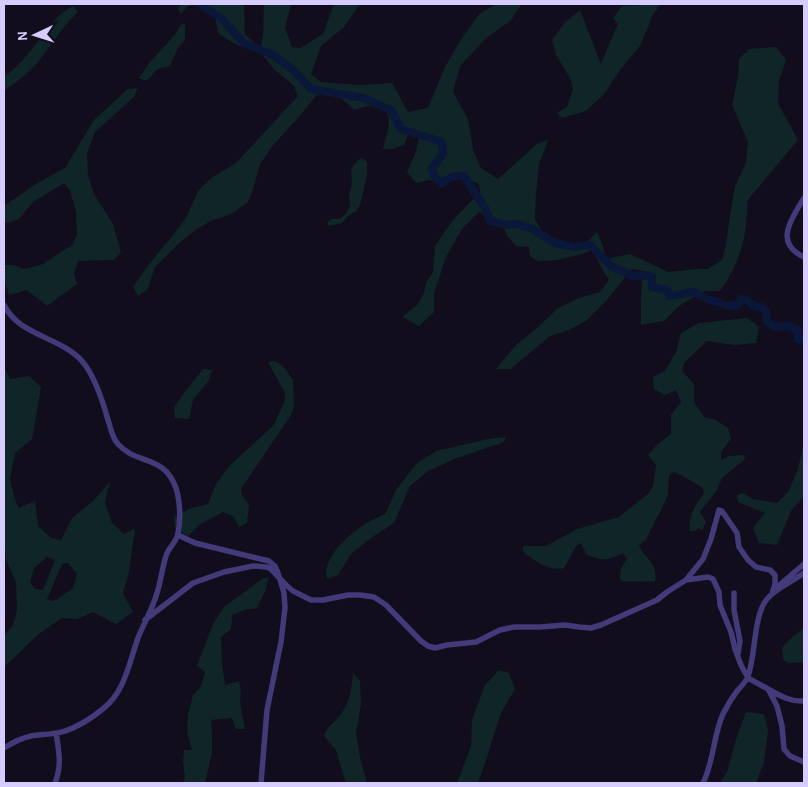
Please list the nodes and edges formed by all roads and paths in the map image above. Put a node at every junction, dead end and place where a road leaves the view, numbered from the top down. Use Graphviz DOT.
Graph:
graph roads {
  1 [pos="804,198"];
  2 [pos="804,257"];
  3 [pos="4,306"];
  4 [pos="178,535"];
  5 [pos="804,564"];
  6 [pos="804,573"];
  7 [pos="280,579"];
  8 [pos="686,580"];
  9 [pos="773,592"];
  10 [pos="734,593"];
  11 [pos="146,620"];
  12 [pos="738,656"];
  13 [pos="748,678"];
  14 [pos="768,690"];
  15 [pos="804,701"];
  16 [pos="56,733"];
  17 [pos="4,748"];
  18 [pos="804,762"];
  19 [pos="55,783"];
  20 [pos="261,783"];
  21 [pos="703,783"];
  1 -- 2 [label="street"];
  3 -- 4 [label="street"];
  4 -- 7 [label="street"];
  4 -- 11 [label="street"];
  5 -- 9 [label="street"];
  6 -- 9 [label="street"];
  7 -- 8 [label="street"];
  7 -- 11 [label="street"];
  7 -- 20 [label="street"];
  8 -- 9 [label="street"];
  8 -- 12 [label="street"];
  9 -- 13 [label="street"];
  10 -- 12 [label="street"];
  11 -- 16 [label="street"];
  12 -- 13 [label="street"];
  13 -- 14 [label="street"];
  13 -- 21 [label="street"];
  14 -- 15 [label="street"];
  14 -- 18 [label="street"];
  16 -- 17 [label="street"];
  16 -- 19 [label="street"];
}
